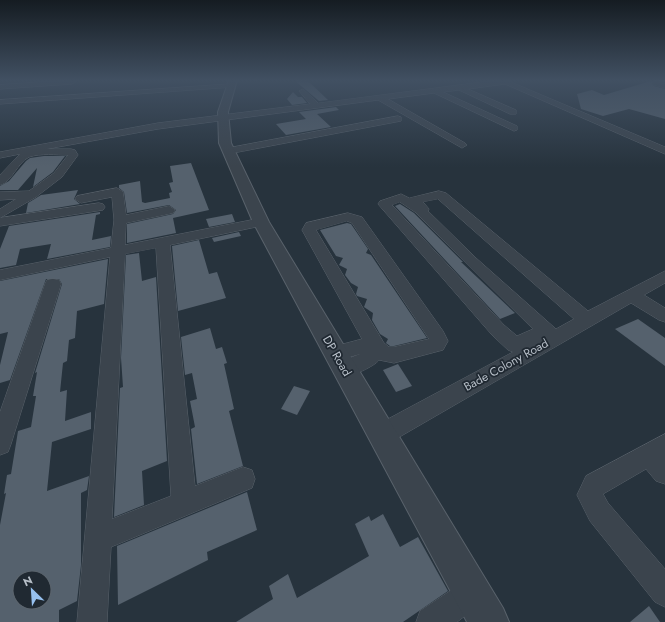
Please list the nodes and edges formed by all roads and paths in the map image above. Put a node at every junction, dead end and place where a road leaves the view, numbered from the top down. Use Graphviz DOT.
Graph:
graph roads {
  1 [pos="224,109"];
  2 [pos="284,109"];
  3 [pos="399,109"];
  4 [pos="474,109"];
  5 [pos="506,109"];
  6 [pos="572,109"];
  7 [pos="513,112"];
  8 [pos="222,117"];
  9 [pos="398,119"];
  10 [pos="514,128"];
  11 [pos="79,141"];
  12 [pos="462,146"];
  13 [pos="226,147"];
  14 [pos="665,151"];
  15 [pos="71,152"];
  16 [pos="0,155"];
  17 [pos="0,182"];
  18 [pos="32,194"];
  19 [pos="0,196"];
  20 [pos="81,199"];
  21 [pos="169,210"];
  22 [pos="119,212"];
  23 [pos="0,214"];
  24 [pos="0,222"];
  25 [pos="261,222"];
  26 [pos="163,242"];
  27 [pos="118,252"];
  28 [pos="0,275"];
  29 [pos="665,276"];
  30 [pos="53,284"];
  31 [pos="631,295"];
  32 [pos="665,316"];
  33 [pos="584,317"];
  34 [pos="553,333"];
  35 [pos="356,355"];
  36 [pos="381,435"];
  37 [pos="0,446"];
  38 [pos="659,457"];
  39 [pos="243,479"];
  40 [pos="184,503"];
  41 [pos="99,538"];
  42 [pos="665,592"];
  43 [pos="472,593"];
  44 [pos="92,622"];
  45 [pos="431,622"];
  46 [pos="489,622"];
  1 -- 8 [label="street, DP Road"];
  2 -- 8 [label="street"];
  3 -- 12 [label="street"];
  4 -- 10 [label="street"];
  5 -- 7 [label="street"];
  6 -- 14 [label="street"];
  8 -- 11 [label="street"];
  8 -- 13 [label="street, DP Road"];
  9 -- 13 [label="street"];
  11 -- 15 [label="street"];
  11 -- 16 [label="street"];
  13 -- 25 [label="street, DP Road"];
  15 -- 17 [label="street"];
  15 -- 18 [label="street"];
  18 -- 19 [label="street"];
  18 -- 23 [label="street"];
  20 -- 22 [label="street"];
  21 -- 22 [label="street"];
  22 -- 24 [label="street"];
  22 -- 27 [label="street"];
  25 -- 26 [label="street"];
  25 -- 35 [label="street, DP Road"];
  26 -- 27 [label="street"];
  26 -- 40 [label="street"];
  27 -- 28 [label="street"];
  27 -- 41 [label="street"];
  29 -- 31 [label="street, Bade Colony Road"];
  30 -- 37 [label="street"];
  31 -- 32 [label="street"];
  31 -- 33 [label="street, Bade Colony Road"];
  33 -- 34 [label="street, Bade Colony Road"];
  33 -- 34 [label="street"];
  34 -- 34 [label="street"];
  34 -- 36 [label="street, Bade Colony Road"];
  35 -- 35 [label="street"];
  35 -- 36 [label="street, DP Road"];
  36 -- 43 [label="street, DP Road"];
  38 -- 42 [label="street"];
  39 -- 40 [label="street"];
  40 -- 41 [label="street"];
  41 -- 44 [label="street"];
  43 -- 45 [label="street"];
  43 -- 46 [label="street, DP Road"];
}
